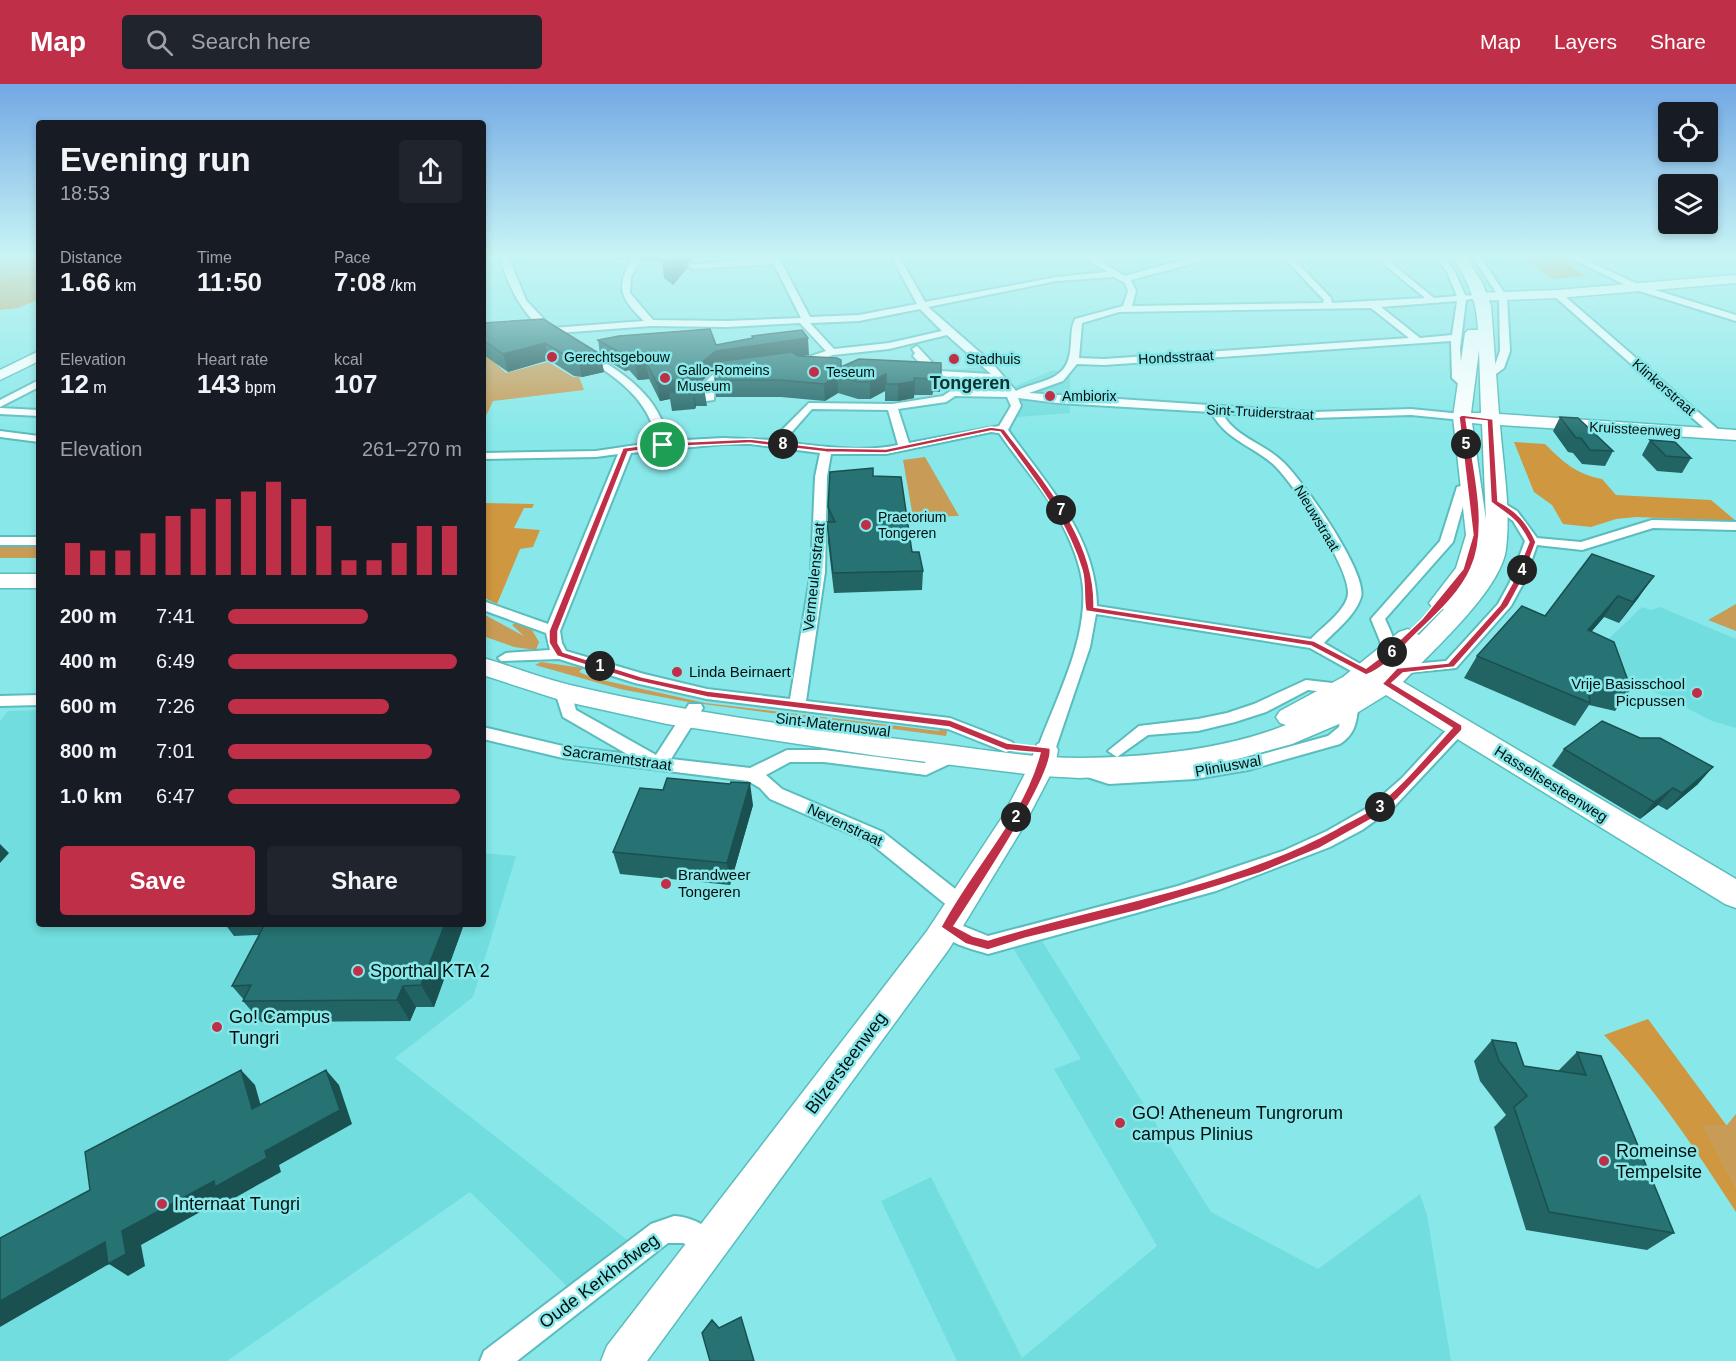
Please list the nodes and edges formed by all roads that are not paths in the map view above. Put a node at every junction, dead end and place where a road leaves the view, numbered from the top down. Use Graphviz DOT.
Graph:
graph roads {
  1 [pos="536,316"];
  2 [pos="644,316"];
  3 [pos="805,316"];
  4 [pos="872,316"];
  5 [pos="932,316"];
  6 [pos="1097,316"];
  7 [pos="1386,316"];
  8 [pos="1465,316"];
  9 [pos="1472,316"];
  10 [pos="1478,316"];
  11 [pos="1504,316"];
  12 [pos="1583,316"];
  13 [pos="651,322"];
  14 [pos="804,322"];
  15 [pos="550,331"];
  16 [pos="948,332"];
  17 [pos="529,333"];
  18 [pos="1456,338"];
  19 [pos="1416,339"];
  20 [pos="916,349"];
  21 [pos="837,352"];
  22 [pos="36,357"];
  23 [pos="1075,361"];
  24 [pos="858,363"];
  25 [pos="823,368"];
  26 [pos="746,370"];
  27 [pos="912,372"];
  28 [pos="932,372"];
  29 [pos="2,376"];
  30 [pos="1488,377"];
  31 [pos="999,378"];
  32 [pos="36,385"];
  33 [pos="1051,385"];
  34 [pos="1466,385"];
  35 [pos="952,393"];
  36 [pos="1013,394"];
  37 [pos="1058,400"];
  38 [pos="0,404"];
  39 [pos="671,404"];
  40 [pos="898,407"];
  41 [pos="0,411"];
  42 [pos="36,413"];
  43 [pos="1218,416"];
  44 [pos="1462,417"];
  45 [pos="1490,419"];
  46 [pos="36,429"];
  47 [pos="1002,430"];
  48 [pos="0,434"];
  49 [pos="1729,435"];
  50 [pos="24,436"];
  51 [pos="36,438"];
  52 [pos="776,443"];
  53 [pos="663,445"];
  54 [pos="905,448"];
  55 [pos="626,450"];
  56 [pos="826,450"];
  57 [pos="486,456"];
  58 [pos="1472,487"];
  59 [pos="1495,502"];
  60 [pos="1736,526"];
  61 [pos="0,541"];
  62 [pos="36,542"];
  63 [pos="1532,542"];
  64 [pos="0,581"];
  65 [pos="36,581"];
  66 [pos="486,606"];
  67 [pos="1089,609"];
  68 [pos="553,631"];
  69 [pos="1314,644"];
  70 [pos="560,654"];
  71 [pos="491,658"];
  72 [pos="1385,671"];
  73 [pos="563,692"];
  74 [pos="1346,698"];
  75 [pos="36,700"];
  76 [pos="0,701"];
  77 [pos="797,704"];
  78 [pos="691,713"];
  79 [pos="1459,727"];
  80 [pos="486,734"];
  81 [pos="1006,746"];
  82 [pos="952,756"];
  83 [pos="1044,758"];
  84 [pos="659,764"];
  85 [pos="752,775"];
  86 [pos="1736,895"];
  87 [pos="954,916"];
  88 [pos="709,1244"];
  89 [pos="494,1361"];
  90 [pos="622,1361"];
  1 -- 15 [label="street"];
  2 -- 13 [label="street"];
  3 -- 14 [label="street"];
  4 -- 14 [label="street"];
  5 -- 16 [label="street"];
  6 -- 23 [label="street"];
  7 -- 19 [label="street"];
  8 -- 18 [label="street"];
  9 -- 34 [label="main road"];
  10 -- 30 [label="main road"];
  11 -- 30 [label="street"];
  12 -- 49 [label="street, Klinkerstraat"];
  13 -- 14 [label="street"];
  13 -- 15 [label="street"];
  14 -- 21 [label="street"];
  15 -- 17 [label="street"];
  15 -- 39 [label="street"];
  16 -- 21 [label="street"];
  16 -- 31 [label="street"];
  18 -- 19 [label="street, Hondsstraat"];
  18 -- 34 [label="street"];
  19 -- 23 [label="street, Hondsstraat"];
  20 -- 28 [label="street"];
  21 -- 24 [label="street"];
  21 -- 25 [label="street"];
  22 -- 29 [label="street"];
  23 -- 33 [label="street"];
  26 -- 39 [label="street"];
  27 -- 28 [label="street"];
  28 -- 31 [label="street"];
  28 -- 35 [label="street"];
  30 -- 45 [label="main road"];
  31 -- 36 [label="street"];
  32 -- 38 [label="street"];
  33 -- 36 [label="street"];
  33 -- 37 [label="street"];
  34 -- 44 [label="main road"];
  35 -- 36 [label="street"];
  35 -- 40 [label="street"];
  36 -- 37 [label="street, Sint-Truiderstraat"];
  36 -- 47 [label="street"];
  37 -- 43 [label="street, Sint-Truiderstraat"];
  39 -- 53 [label="street"];
  40 -- 52 [label="street"];
  40 -- 54 [label="street"];
  41 -- 42 [label="street"];
  43 -- 44 [label="street, Sint-Truiderstraat"];
  43 -- 69 [label="street, Nieuwstraat"];
  44 -- 45 [label="main road, Kruissteenweg"];
  44 -- 58 [label="main road"];
  45 -- 49 [label="main road, Kruissteenweg"];
  45 -- 59 [label="main road"];
  46 -- 50 [label="street"];
  47 -- 54 [label="street"];
  47 -- 67 [label="street"];
  48 -- 50 [label="street"];
  50 -- 51 [label="street"];
  52 -- 53 [label="street"];
  52 -- 56 [label="street"];
  53 -- 55 [label="street"];
  54 -- 56 [label="street"];
  55 -- 57 [label="street"];
  55 -- 68 [label="street"];
  56 -- 77 [label="street, Vermeulenstraat"];
  58 -- 72 [label="main road"];
  58 -- 72 [label="street"];
  59 -- 63 [label="street"];
  59 -- 72 [label="main road"];
  60 -- 63 [label="street"];
  61 -- 62 [label="street"];
  63 -- 72 [label="street"];
  64 -- 65 [label="main road"];
  66 -- 68 [label="street"];
  67 -- 69 [label="street"];
  67 -- 83 [label="street"];
  68 -- 70 [label="street"];
  69 -- 72 [label="street"];
  70 -- 71 [label="street, Sint-Maternuswal"];
  70 -- 77 [label="street, Sint-Maternuswal"];
  71 -- 73 [label="main road, Sint-Maternuswal"];
  71 -- 78 [label="main road, Sint-Maternuswal"];
  72 -- 74 [label="main road, Pliniuswal"];
  72 -- 79 [label="main road, Hasseltsesteenweg"];
  73 -- 78 [label="main road, Sint-Maternuswal"];
  73 -- 84 [label="street"];
  74 -- 83 [label="main road, Pliniuswal"];
  74 -- 83 [label="main road, Pliniuswal"];
  75 -- 76 [label="street"];
  77 -- 81 [label="street, Sint-Maternuswal"];
  78 -- 81 [label="main road, Sint-Maternuswal"];
  78 -- 82 [label="main road, Sint-Maternuswal"];
  78 -- 84 [label="street"];
  79 -- 86 [label="main road, Hasseltsesteenweg"];
  79 -- 87 [label="street, Nevenstraat"];
  80 -- 84 [label="street, Sacramentstraat"];
  81 -- 83 [label="main road, Sint-Maternuswal"];
  82 -- 83 [label="main road, Sint-Maternuswal"];
  82 -- 85 [label="street"];
  83 -- 87 [label="street, Bilzersteenweg"];
  84 -- 85 [label="street, Sacramentstraat"];
  85 -- 87 [label="street, Nevenstraat"];
  87 -- 88 [label="street, Bilzersteenweg"];
  88 -- 89 [label="street, Oude Kerkhofweg"];
  88 -- 90 [label="street, Bilzersteenweg"];
}
